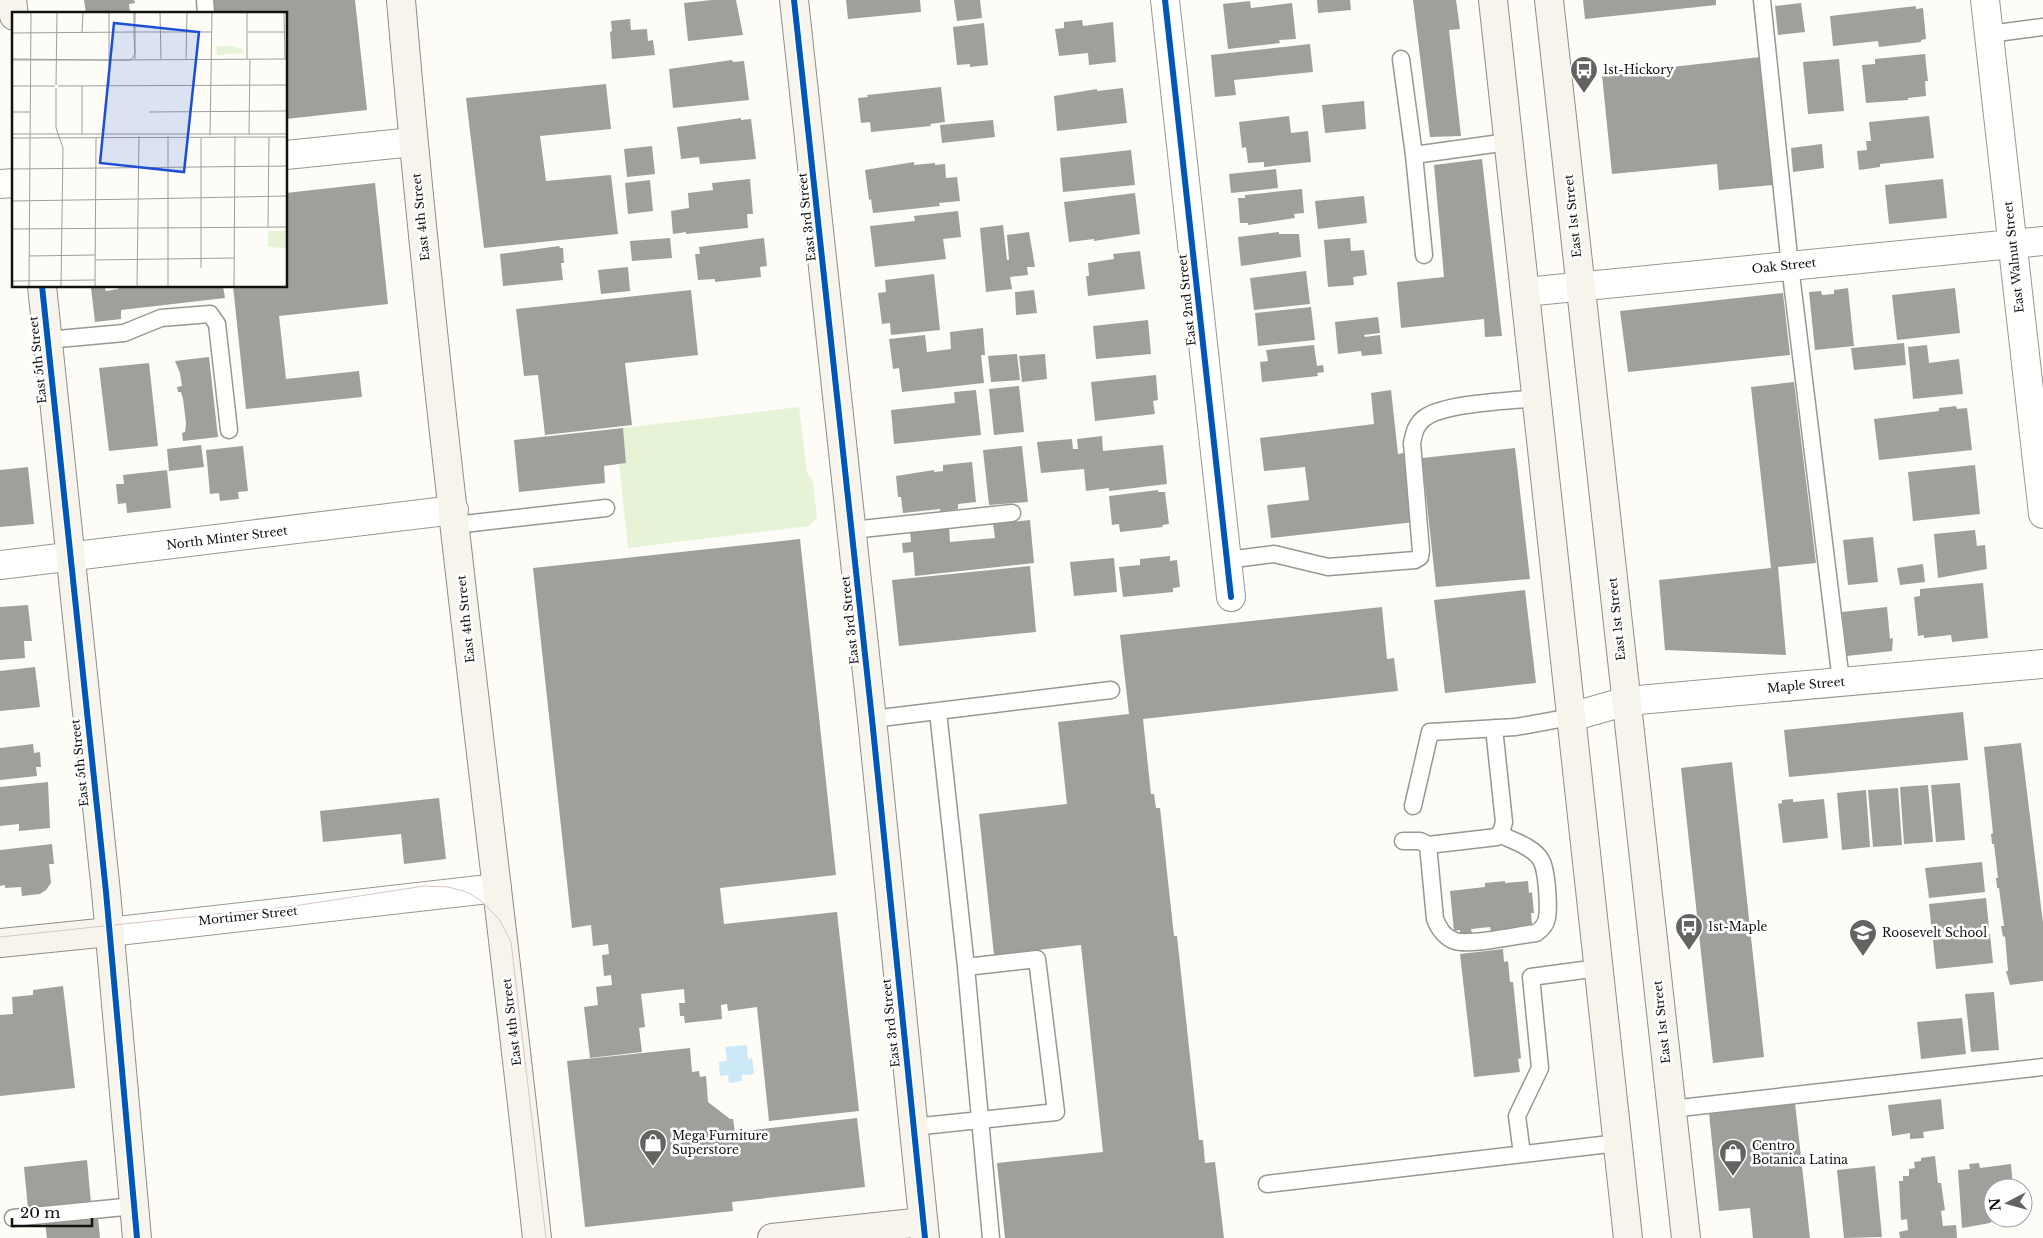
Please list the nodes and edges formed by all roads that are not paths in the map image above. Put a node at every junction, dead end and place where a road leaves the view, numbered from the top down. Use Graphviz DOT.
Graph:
graph roads {
  1 [pos="401,0"];
  2 [pos="794,0"];
  3 [pos="1165,0"];
  4 [pos="1493,0"];
  5 [pos="1549,0"];
  6 [pos="1762,0"];
  7 [pos="1985,0"];
  8 [pos="2043,27"];
  9 [pos="1989,34"];
  10 [pos="1401,59"];
  11 [pos="413,142"];
  12 [pos="1508,142"];
  13 [pos="288,155"];
  14 [pos="1414,155"];
  15 [pos="2043,240"];
  16 [pos="2013,244"];
  17 [pos="1424,255"];
  18 [pos="1790,266"];
  19 [pos="1581,286"];
  20 [pos="42,288"];
  21 [pos="1525,292"];
  22 [pos="47,340"];
  23 [pos="1536,398"];
  24 [pos="229,430"];
  25 [pos="606,508"];
  26 [pos="1012,513"];
  27 [pos="2043,514"];
  28 [pos="454,518"];
  29 [pos="852,530"];
  30 [pos="70,556"];
  31 [pos="1227,560"];
  32 [pos="0,564"];
  33 [pos="1231,597"];
  34 [pos="2043,664"];
  35 [pos="1841,681"];
  36 [pos="1111,690"];
  37 [pos="1626,701"];
  38 [pos="938,712"];
  39 [pos="1571,718"];
  40 [pos="872,719"];
  41 [pos="1494,728"];
  42 [pos="1413,806"];
  43 [pos="1498,834"];
  44 [pos="1403,841"];
  45 [pos="1428,845"];
  46 [pos="497,888"];
  47 [pos="109,932"];
  48 [pos="0,943"];
  49 [pos="966,967"];
  50 [pos="1598,968"];
  51 [pos="2043,1067"];
  52 [pos="1671,1109"];
  53 [pos="982,1119"];
  54 [pos="913,1127"];
  55 [pos="1618,1143"];
  56 [pos="1522,1154"];
  57 [pos="1267,1184"];
  58 [pos="134,1206"];
  59 [pos="12,1218"];
  60 [pos="924,1230"];
  61 [pos="137,1238"];
  62 [pos="537,1238"];
  63 [pos="772,1238"];
  64 [pos="991,1238"];
  65 [pos="1628,1238"];
  66 [pos="1686,1238"];
  1 -- 11 [label="main road, East 4th Street"];
  2 -- 29 [label="main road, East 3rd Street"];
  3 -- 31 [label="street, East 2nd Street"];
  4 -- 12 [label="main road"];
  5 -- 19 [label="main road, East 1st Street"];
  6 -- 18 [label="lane"];
  7 -- 9 [label="street, East Walnut Street"];
  8 -- 9 [label="lane"];
  9 -- 16 [label="street, East Walnut Street"];
  10 -- 14 [label="lane"];
  11 -- 13 [label="street"];
  11 -- 28 [label="main road, East 4th Street"];
  12 -- 14 [label="lane"];
  12 -- 21 [label="main road"];
  14 -- 17 [label="lane"];
  15 -- 16 [label="street, Oak Street"];
  16 -- 18 [label="street, Oak Street"];
  16 -- 27 [label="street, East Walnut Street"];
  18 -- 19 [label="street, Oak Street"];
  18 -- 35 [label="lane"];
  19 -- 21 [label="street, Oak Street"];
  19 -- 37 [label="main road, East 1st Street"];
  20 -- 22 [label="main road, East 5th Street"];
  21 -- 23 [label="main road"];
  22 -- 24 [label="lane"];
  22 -- 30 [label="main road, East 5th Street"];
  23 -- 31 [label="lane"];
  23 -- 39 [label="main road"];
  25 -- 28 [label="lane"];
  26 -- 29 [label="lane"];
  28 -- 30 [label="street, North Minter Street"];
  28 -- 46 [label="main road, East 4th Street"];
  29 -- 40 [label="main road, East 3rd Street"];
  30 -- 32 [label="street, North Minter Street"];
  30 -- 47 [label="main road, East 5th Street"];
  31 -- 33 [label="street, East 2nd Street"];
  34 -- 35 [label="street, Maple Street"];
  35 -- 37 [label="street, Maple Street"];
  36 -- 38 [label="lane"];
  37 -- 39 [label="street, Maple Street"];
  37 -- 52 [label="main road, East 1st Street"];
  38 -- 40 [label="lane"];
  38 -- 49 [label="lane"];
  39 -- 41 [label="lane"];
  39 -- 50 [label="main road"];
  40 -- 54 [label="main road, East 3rd Street"];
  41 -- 42 [label="lane"];
  41 -- 43 [label="lane"];
  43 -- 45 [label="lane"];
  43 -- 45 [label="lane"];
  44 -- 45 [label="lane"];
  46 -- 47 [label="street, Mortimer Street"];
  46 -- 62 [label="main road, East 4th Street"];
  47 -- 48 [label="main road, Mortimer Street"];
  47 -- 58 [label="main road, East 5th Street"];
  49 -- 53 [label="lane"];
  49 -- 53 [label="lane"];
  50 -- 55 [label="main road"];
  50 -- 56 [label="lane"];
  51 -- 52 [label="lane"];
  52 -- 66 [label="main road, East 1st Street"];
  53 -- 54 [label="lane"];
  53 -- 64 [label="lane"];
  54 -- 60 [label="main road, East 3rd Street"];
  55 -- 56 [label="lane"];
  55 -- 65 [label="main road"];
  56 -- 57 [label="lane"];
  58 -- 59 [label="lane"];
  58 -- 61 [label="main road, East 5th Street"];
  60 -- 63 [label="main road"];
}
